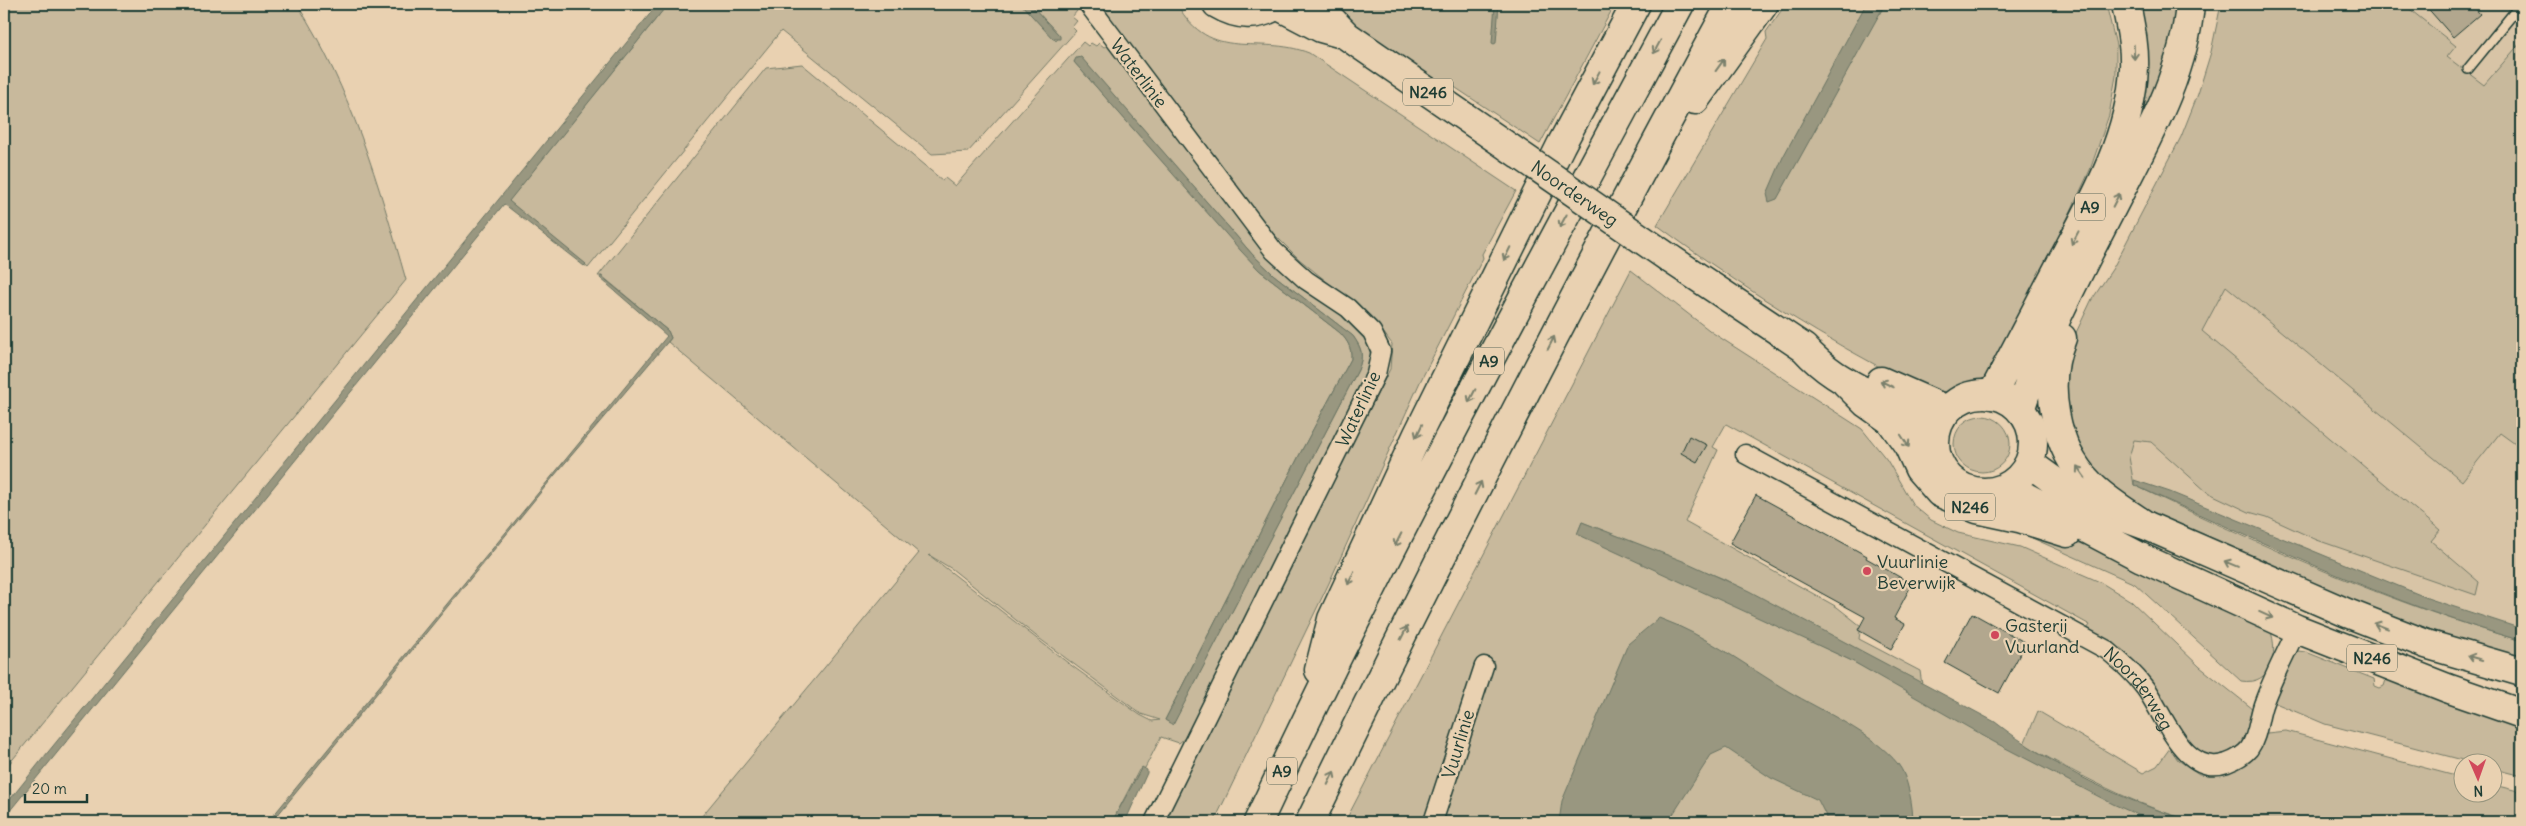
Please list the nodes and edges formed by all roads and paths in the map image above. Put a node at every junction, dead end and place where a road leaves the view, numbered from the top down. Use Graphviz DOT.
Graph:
graph roads {
  1 [pos="1088,4"];
  2 [pos="1217,4"];
  3 [pos="1277,4"];
  4 [pos="1316,4"];
  5 [pos="1636,4"];
  6 [pos="1680,4"];
  7 [pos="1731,4"];
  8 [pos="1764,4"];
  9 [pos="2126,4"];
  10 [pos="2190,4"];
  11 [pos="2521,4"];
  12 [pos="1346,36"];
  13 [pos="2468,69"];
  14 [pos="1630,190"];
  15 [pos="2079,274"];
  16 [pos="1804,348"];
  17 [pos="1846,383"];
  18 [pos="1992,395"];
  19 [pos="2020,410"];
  20 [pos="1941,422"];
  21 [pos="1745,454"];
  22 [pos="2029,464"];
  23 [pos="2006,487"];
  24 [pos="2145,525"];
  25 [pos="2142,558"];
  26 [pos="2297,629"];
  27 [pos="1484,666"];
  28 [pos="2522,672"];
  29 [pos="2522,714"];
  30 [pos="1306,721"];
  31 [pos="1154,822"];
  32 [pos="1258,822"];
  33 [pos="1310,822"];
  34 [pos="1433,822"];
  1 -- 31 [label="street, Waterlinie"];
  2 -- 3 [label="main road"];
  3 -- 12 [label="main road, Noorderweg / N246"];
  4 -- 12 [label="main road, Noorderweg / N246"];
  5 -- 30 [label="main road, A9, one-way"];
  6 -- 30 [label="main road, A9, one-way"];
  7 -- 14 [label="main road"];
  14 -- 8 [label="main road, one-way"];
  9 -- 18 [label="main road, A9, one-way"];
  15 -- 10 [label="main road, A9, one-way"];
  11 -- 13 [label="lane"];
  12 -- 16 [label="main road, Noorderweg / N246, bridge"];
  33 -- 14 [label="main road, one-way"];
  15 -- 19 [label="main road, A9"];
  24 -- 15 [label="main road, one-way"];
  16 -- 17 [label="main road, Noorderweg / N246"];
  20 -- 16 [label="main road, Noorderweg / N246, one-way"];
  17 -- 20 [label="main road, Noorderweg / N246"];
  17 -- 25 [label="main road, Noorderweg / N246, one-way"];
  18 -- 19 [label="main road"];
  18 -- 20 [label="main road"];
  19 -- 22 [label="main road"];
  20 -- 23 [label="main road, N246"];
  21 -- 26 [label="street, Noorderweg"];
  22 -- 23 [label="main road, N246"];
  22 -- 24 [label="main road, N246"];
  23 -- 25 [label="main road, Noorderweg / N246"];
  28 -- 24 [label="main road, N246, one-way"];
  25 -- 26 [label="main road, Noorderweg / N246, one-way"];
  26 -- 29 [label="main road, Noorderweg / N246"];
  27 -- 34 [label="street, Vuurlinie"];
  30 -- 32 [label="main road, A9"];
}
